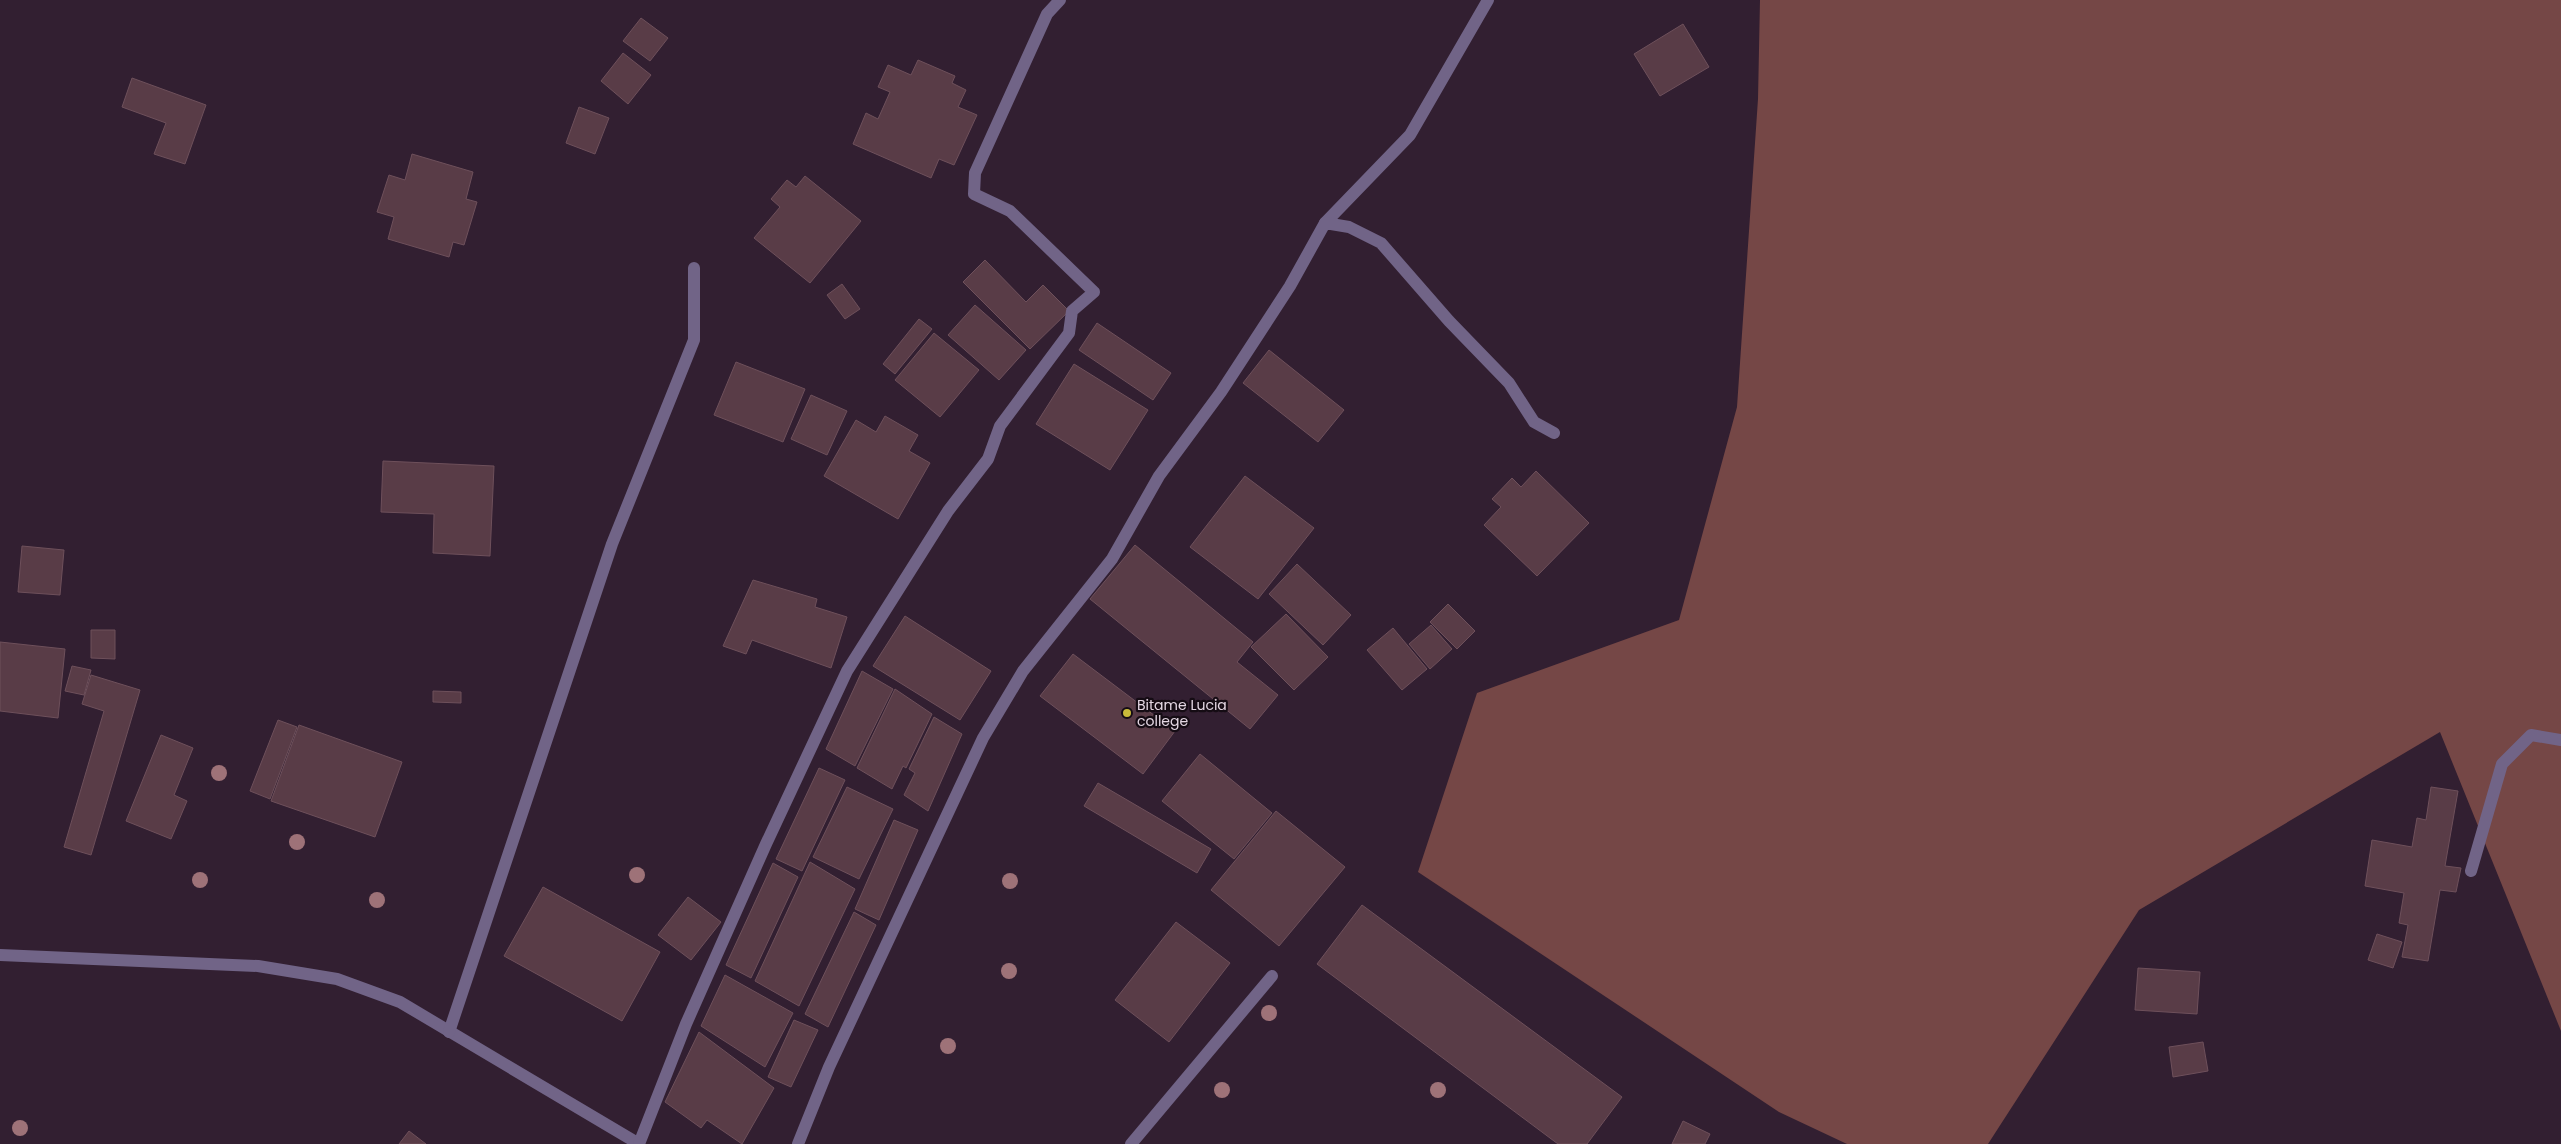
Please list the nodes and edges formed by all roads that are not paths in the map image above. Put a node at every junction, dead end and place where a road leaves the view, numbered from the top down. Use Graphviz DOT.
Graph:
graph roads {
  1 [pos="1060,0"];
  2 [pos="1488,0"];
  3 [pos="1325,223"];
  4 [pos="694,268"];
  5 [pos="1554,433"];
  6 [pos="2561,740"];
  7 [pos="2472,871"];
  8 [pos="0,955"];
  9 [pos="1272,976"];
  10 [pos="449,1032"];
  11 [pos="639,1144"];
  12 [pos="798,1144"];
  13 [pos="1131,1144"];
  1 -- 11 [label="street"];
  2 -- 3 [label="street"];
  3 -- 5 [label="street"];
  3 -- 12 [label="street"];
  4 -- 10 [label="street"];
  6 -- 7 [label="street"];
  8 -- 10 [label="street"];
  9 -- 13 [label="street"];
  10 -- 11 [label="street"];
}
